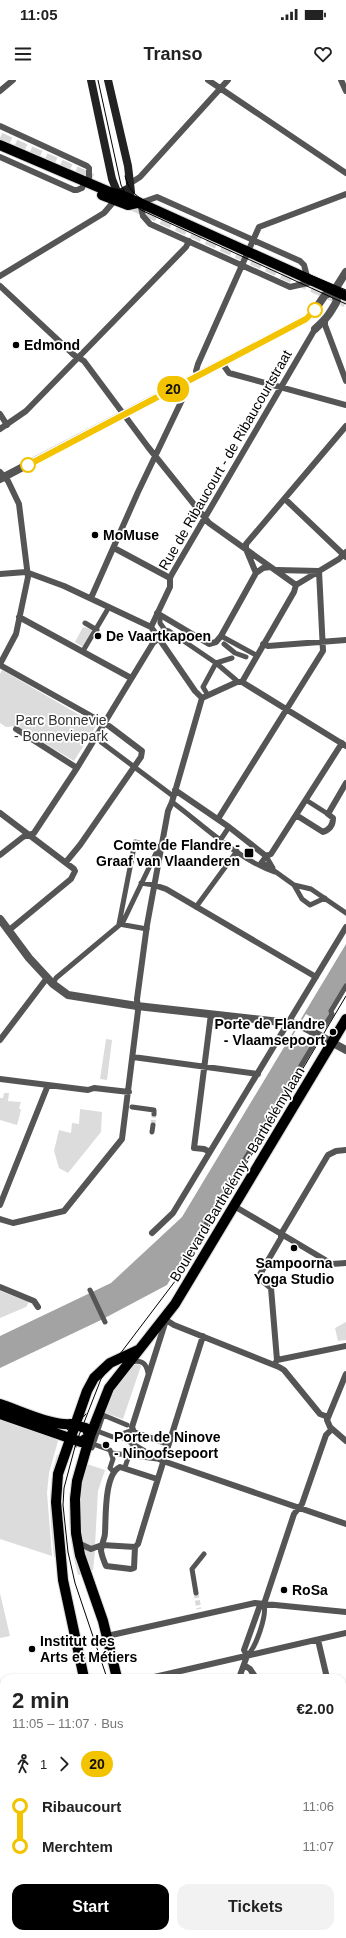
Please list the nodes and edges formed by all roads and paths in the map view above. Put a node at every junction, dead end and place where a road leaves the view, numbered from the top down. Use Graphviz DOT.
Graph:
graph roads {
  1 [pos="13,80"];
  2 [pos="92,80"];
  3 [pos="108,80"];
  4 [pos="208,80"];
  5 [pos="228,80"];
  6 [pos="341,80"];
  7 [pos="221,88"];
  8 [pos="0,91"];
  9 [pos="346,91"];
  10 [pos="0,126"];
  11 [pos="0,138"];
  12 [pos="0,145"];
  13 [pos="0,157"];
  14 [pos="346,173"];
  15 [pos="83,181"];
  16 [pos="108,182"];
  17 [pos="129,186"];
  18 [pos="346,194"];
  19 [pos="116,197"];
  20 [pos="137,202"];
  21 [pos="189,241"];
  22 [pos="253,241"];
  23 [pos="248,253"];
  24 [pos="242,266"];
  25 [pos="346,272"];
  26 [pos="0,276"];
  27 [pos="310,281"];
  28 [pos="0,286"];
  29 [pos="334,291"];
  30 [pos="346,296"];
  31 [pos="306,319"];
  32 [pos="325,322"];
  33 [pos="315,329"];
  34 [pos="79,358"];
  35 [pos="222,363"];
  36 [pos="198,375"];
  37 [pos="346,381"];
  38 [pos="179,386"];
  39 [pos="282,387"];
  40 [pos="346,405"];
  41 [pos="0,414"];
  42 [pos="124,414"];
  43 [pos="7,425"];
  44 [pos="346,426"];
  45 [pos="0,429"];
  46 [pos="156,456"];
  47 [pos="1,476"];
  48 [pos="285,499"];
  49 [pos="205,518"];
  50 [pos="114,548"];
  51 [pos="246,549"];
  52 [pos="345,554"];
  53 [pos="270,567"];
  54 [pos="319,571"];
  55 [pos="26,572"];
  56 [pos="256,573"];
  57 [pos="0,574"];
  58 [pos="170,578"];
  59 [pos="296,585"];
  60 [pos="91,598"];
  61 [pos="109,607"];
  62 [pos="157,613"];
  63 [pos="19,617"];
  64 [pos="160,619"];
  65 [pos="85,623"];
  66 [pos="151,627"];
  67 [pos="97,630"];
  68 [pos="161,633"];
  69 [pos="223,640"];
  70 [pos="346,640"];
  71 [pos="322,642"];
  72 [pos="263,644"];
  73 [pos="83,651"];
  74 [pos="234,654"];
  75 [pos="251,656"];
  76 [pos="216,663"];
  77 [pos="0,664"];
  78 [pos="131,678"];
  79 [pos="235,679"];
  80 [pos="206,692"];
  81 [pos="202,698"];
  82 [pos="285,710"];
  83 [pos="104,724"];
  84 [pos="16,729"];
  85 [pos="96,735"];
  86 [pos="344,744"];
  87 [pos="134,766"];
  88 [pos="77,768"];
  89 [pos="346,783"];
  90 [pos="173,796"];
  91 [pos="306,800"];
  92 [pos="0,812"];
  93 [pos="328,814"];
  94 [pos="296,815"];
  95 [pos="218,819"];
  96 [pos="229,827"];
  97 [pos="28,835"];
  98 [pos="221,839"];
  99 [pos="161,847"];
  100 [pos="237,852"];
  101 [pos="0,855"];
  102 [pos="266,856"];
  103 [pos="66,862"];
  104 [pos="262,862"];
  105 [pos="258,866"];
  106 [pos="275,872"];
  107 [pos="141,884"];
  108 [pos="154,885"];
  109 [pos="294,885"];
  110 [pos="325,898"];
  111 [pos="196,907"];
  112 [pos="346,913"];
  113 [pos="0,919"];
  114 [pos="119,924"];
  115 [pos="346,927"];
  116 [pos="147,929"];
  117 [pos="8,931"];
  118 [pos="316,977"];
  119 [pos="50,981"];
  120 [pos="346,986"];
  121 [pos="137,1006"];
  122 [pos="211,1014"];
  123 [pos="288,1023"];
  124 [pos="345,1024"];
  125 [pos="324,1027"];
  126 [pos="0,1040"];
  127 [pos="322,1040"];
  128 [pos="346,1050"];
  129 [pos="133,1057"];
  130 [pos="204,1067"];
  131 [pos="258,1074"];
  132 [pos="0,1079"];
  133 [pos="48,1085"];
  134 [pos="129,1092"];
  135 [pos="132,1107"];
  136 [pos="154,1114"];
  137 [pos="153,1125"];
  138 [pos="152,1132"];
  139 [pos="346,1150"];
  140 [pos="210,1152"];
  141 [pos="0,1205"];
  142 [pos="234,1206"];
  143 [pos="0,1219"];
  144 [pos="152,1234"];
  145 [pos="281,1234"];
  146 [pos="199,1236"];
  147 [pos="346,1263"];
  148 [pos="0,1287"];
  149 [pos="91,1291"];
  150 [pos="38,1308"];
  151 [pos="165,1319"];
  152 [pos="104,1320"];
  153 [pos="203,1336"];
  154 [pos="346,1346"];
  155 [pos="138,1350"];
  156 [pos="130,1362"];
  157 [pos="276,1363"];
  158 [pos="148,1373"];
  159 [pos="346,1374"];
  160 [pos="0,1404"];
  161 [pos="0,1414"];
  162 [pos="328,1417"];
  163 [pos="74,1424"];
  164 [pos="130,1426"];
  165 [pos="332,1429"];
  166 [pos="118,1435"];
  167 [pos="136,1435"];
  168 [pos="93,1437"];
  169 [pos="70,1438"];
  170 [pos="346,1441"];
  171 [pos="134,1444"];
  172 [pos="168,1444"];
  173 [pos="112,1453"];
  174 [pos="129,1456"];
  175 [pos="87,1459"];
  176 [pos="163,1461"];
  177 [pos="125,1467"];
  178 [pos="114,1471"];
  179 [pos="157,1479"];
  180 [pos="299,1508"];
  181 [pos="346,1524"];
  182 [pos="78,1543"];
  183 [pos="102,1545"];
  184 [pos="135,1547"];
  185 [pos="204,1554"];
  186 [pos="196,1593"];
  187 [pos="264,1604"];
  188 [pos="346,1612"];
  189 [pos="346,1633"];
  190 [pos="107,1636"];
  191 [pos="318,1640"];
  192 [pos="247,1656"];
  193 [pos="244,1665"];
  194 [pos="83,1674"];
  195 [pos="116,1674"];
  196 [pos="168,1674"];
  197 [pos="241,1674"];
  198 [pos="253,1674"];
  199 [pos="326,1674"];
  1 -- 8 [label="street"];
  2 -- 16 [label="main road"];
  3 -- 17 [label="main road"];
  4 -- 7 [label="street"];
  5 -- 7 [label="street"];
  6 -- 9 [label="street"];
  7 -- 14 [label="street"];
  7 -- 17 [label="street"];
  10 -- 15 [label="street"];
  11 -- 15 [label="main road"];
  12 -- 15 [label="main road"];
  13 -- 15 [label="street"];
  15 -- 16 [label="main road"];
  15 -- 19 [label="main road"];
  16 -- 19 [label="main road"];
  17 -- 19 [label="main road"];
  17 -- 20 [label="main road"];
  18 -- 22 [label="street"];
  19 -- 20 [label="main road"];
  19 -- 26 [label="street"];
  20 -- 21 [label="street"];
  20 -- 22 [label="street"];
  20 -- 23 [label="main road"];
  21 -- 24 [label="street"];
  21 -- 34 [label="street"];
  22 -- 23 [label="street"];
  22 -- 27 [label="street"];
  23 -- 24 [label="street"];
  23 -- 27 [label="main road"];
  24 -- 27 [label="street"];
  24 -- 36 [label="street"];
  25 -- 29 [label="street, Rue de Ribaucourt - de Ribaucourtstraat"];
  27 -- 29 [label="main road"];
  28 -- 34 [label="street"];
  29 -- 30 [label="main road"];
  29 -- 31 [label="street, Rue de Ribaucourt - de Ribaucourtstraat"];
  29 -- 32 [label="street, Rue de Ribaucourt - de Ribaucourtstraat"];
  31 -- 33 [label="street"];
  31 -- 35 [label="street"];
  32 -- 33 [label="street, Rue de Ribaucourt - de Ribaucourtstraat"];
  32 -- 37 [label="street"];
  33 -- 39 [label="street, Rue de Ribaucourt - de Ribaucourtstraat"];
  34 -- 42 [label="street"];
  34 -- 43 [label="street"];
  35 -- 36 [label="street"];
  35 -- 39 [label="street"];
  36 -- 38 [label="street"];
  38 -- 42 [label="street"];
  38 -- 46 [label="street"];
  39 -- 40 [label="street"];
  39 -- 49 [label="street, Rue de Ribaucourt - de Ribaucourtstraat"];
  41 -- 43 [label="street"];
  42 -- 46 [label="street"];
  42 -- 47 [label="street"];
  43 -- 45 [label="street"];
  44 -- 48 [label="street"];
  46 -- 49 [label="street"];
  46 -- 50 [label="street"];
  47 -- 55 [label="street"];
  48 -- 51 [label="street"];
  48 -- 52 [label="street"];
  49 -- 51 [label="street"];
  49 -- 58 [label="street, Rue de Ribaucourt - de Ribaucourtstraat"];
  50 -- 58 [label="street"];
  50 -- 60 [label="street"];
  51 -- 53 [label="street"];
  51 -- 56 [label="street"];
  52 -- 54 [label="street"];
  53 -- 54 [label="street"];
  53 -- 56 [label="street"];
  53 -- 59 [label="street"];
  54 -- 59 [label="street"];
  54 -- 71 [label="street"];
  55 -- 57 [label="street"];
  55 -- 60 [label="street"];
  55 -- 63 [label="street"];
  56 -- 69 [label="street"];
  58 -- 62 [label="street, Rue de Ribaucourt - de Ribaucourtstraat"];
  59 -- 72 [label="street"];
  60 -- 61 [label="street"];
  61 -- 66 [label="street"];
  61 -- 67 [label="street"];
  62 -- 66 [label="street, Rue de Ribaucourt - de Ribaucourtstraat"];
  62 -- 69 [label="street"];
  63 -- 73 [label="street"];
  63 -- 77 [label="street"];
  64 -- 68 [label="street"];
  65 -- 67 [label="street"];
  66 -- 68 [label="street"];
  67 -- 73 [label="street"];
  68 -- 76 [label="street"];
  68 -- 78 [label="street"];
  68 -- 81 [label="street"];
  69 -- 74 [label="street"];
  69 -- 75 [label="street"];
  70 -- 71 [label="street"];
  71 -- 72 [label="street"];
  71 -- 82 [label="street"];
  72 -- 75 [label="street"];
  73 -- 78 [label="street"];
  74 -- 75 [label="street"];
  74 -- 76 [label="street"];
  75 -- 79 [label="street"];
  76 -- 79 [label="street"];
  76 -- 80 [label="street"];
  77 -- 83 [label="street"];
  78 -- 83 [label="street"];
  79 -- 81 [label="street"];
  79 -- 82 [label="street"];
  81 -- 90 [label="street"];
  82 -- 86 [label="street"];
  82 -- 95 [label="street"];
  83 -- 85 [label="street"];
  83 -- 87 [label="street"];
  84 -- 88 [label="street"];
  85 -- 87 [label="street"];
  85 -- 88 [label="street"];
  86 -- 91 [label="street"];
  87 -- 90 [label="street"];
  87 -- 103 [label="street"];
  88 -- 97 [label="street"];
  89 -- 93 [label="street"];
  90 -- 95 [label="street"];
  90 -- 98 [label="street"];
  90 -- 99 [label="street"];
  91 -- 93 [label="street"];
  91 -- 94 [label="street"];
  92 -- 97 [label="street"];
  93 -- 94 [label="street"];
  94 -- 102 [label="street"];
  95 -- 96 [label="street"];
  96 -- 98 [label="street"];
  96 -- 102 [label="street"];
  97 -- 101 [label="street"];
  97 -- 103 [label="street"];
  98 -- 100 [label="street"];
  99 -- 107 [label="street"];
  99 -- 108 [label="street"];
  99 -- 114 [label="street"];
  100 -- 105 [label="street"];
  100 -- 111 [label="street"];
  102 -- 104 [label="street"];
  102 -- 106 [label="street"];
  103 -- 117 [label="street"];
  104 -- 105 [label="street"];
  104 -- 106 [label="street"];
  105 -- 106 [label="street"];
  106 -- 109 [label="street"];
  107 -- 108 [label="street"];
  107 -- 114 [label="street"];
  108 -- 111 [label="street"];
  108 -- 116 [label="street"];
  109 -- 110 [label="street"];
  109 -- 110 [label="street"];
  110 -- 112 [label="street"];
  111 -- 118 [label="street"];
  113 -- 117 [label="street"];
  114 -- 116 [label="street"];
  114 -- 119 [label="street"];
  115 -- 118 [label="street"];
  116 -- 121 [label="street"];
  117 -- 119 [label="street"];
  118 -- 123 [label="street"];
  119 -- 121 [label="street"];
  119 -- 126 [label="street"];
  120 -- 125 [label="street"];
  121 -- 122 [label="street"];
  121 -- 129 [label="street"];
  122 -- 123 [label="street"];
  122 -- 130 [label="street"];
  123 -- 127 [label="street"];
  123 -- 131 [label="street"];
  124 -- 127 [label="main road"];
  127 -- 128 [label="street"];
  127 -- 142 [label="main road, Boulevard Barthélémy - Barthélémylaan"];
  127 -- 146 [label="street, Boulevard Barthélémy - Barthélémylaan"];
  129 -- 130 [label="street"];
  129 -- 134 [label="street"];
  130 -- 131 [label="street"];
  130 -- 140 [label="street"];
  131 -- 140 [label="street"];
  132 -- 133 [label="street"];
  133 -- 134 [label="street"];
  133 -- 141 [label="street"];
  134 -- 143 [label="street"];
  135 -- 136 [label="street"];
  137 -- 138 [label="street"];
  139 -- 145 [label="street"];
  140 -- 144 [label="street"];
  142 -- 145 [label="street"];
  142 -- 151 [label="main road, Boulevard Barthélémy - Barthélémylaan"];
  145 -- 147 [label="street"];
  145 -- 157 [label="street"];
  148 -- 150 [label="street"];
  149 -- 152 [label="street"];
  151 -- 153 [label="street"];
  151 -- 155 [label="main road"];
  151 -- 158 [label="street, Boulevard Barthélémy - Barthélémylaan"];
  153 -- 157 [label="street"];
  153 -- 172 [label="street"];
  154 -- 157 [label="street"];
  155 -- 156 [label="main road"];
  155 -- 163 [label="main road"];
  156 -- 158 [label="street"];
  156 -- 168 [label="main road"];
  157 -- 162 [label="street"];
  158 -- 164 [label="street, Boulevard Barthélémy - Barthélémylaan"];
  159 -- 162 [label="street"];
  160 -- 163 [label="main road"];
  161 -- 169 [label="main road"];
  162 -- 165 [label="street"];
  163 -- 168 [label="main road"];
  163 -- 169 [label="main road"];
  164 -- 166 [label="street"];
  164 -- 168 [label="street"];
  164 -- 172 [label="street"];
  165 -- 170 [label="street"];
  165 -- 180 [label="street"];
  166 -- 168 [label="street"];
  166 -- 171 [label="street"];
  167 -- 171 [label="street"];
  168 -- 169 [label="main road"];
  168 -- 173 [label="street"];
  168 -- 175 [label="street"];
  168 -- 182 [label="main road"];
  169 -- 194 [label="main road"];
  171 -- 174 [label="street"];
  171 -- 174 [label="street"];
  172 -- 176 [label="street"];
  173 -- 174 [label="street"];
  173 -- 178 [label="street"];
  174 -- 177 [label="street"];
  176 -- 179 [label="street"];
  176 -- 180 [label="street"];
  178 -- 179 [label="street"];
  178 -- 183 [label="street"];
  179 -- 184 [label="street"];
  180 -- 181 [label="street"];
  180 -- 187 [label="street"];
  182 -- 183 [label="street"];
  182 -- 190 [label="main road"];
  183 -- 184 [label="street"];
  183 -- 184 [label="street"];
  185 -- 186 [label="street"];
  187 -- 188 [label="street"];
  187 -- 190 [label="street"];
  187 -- 192 [label="street"];
  189 -- 191 [label="street"];
  190 -- 195 [label="main road"];
  191 -- 192 [label="street"];
  191 -- 199 [label="street"];
  192 -- 193 [label="street"];
  192 -- 196 [label="street"];
  193 -- 197 [label="street"];
  193 -- 198 [label="street"];
}
